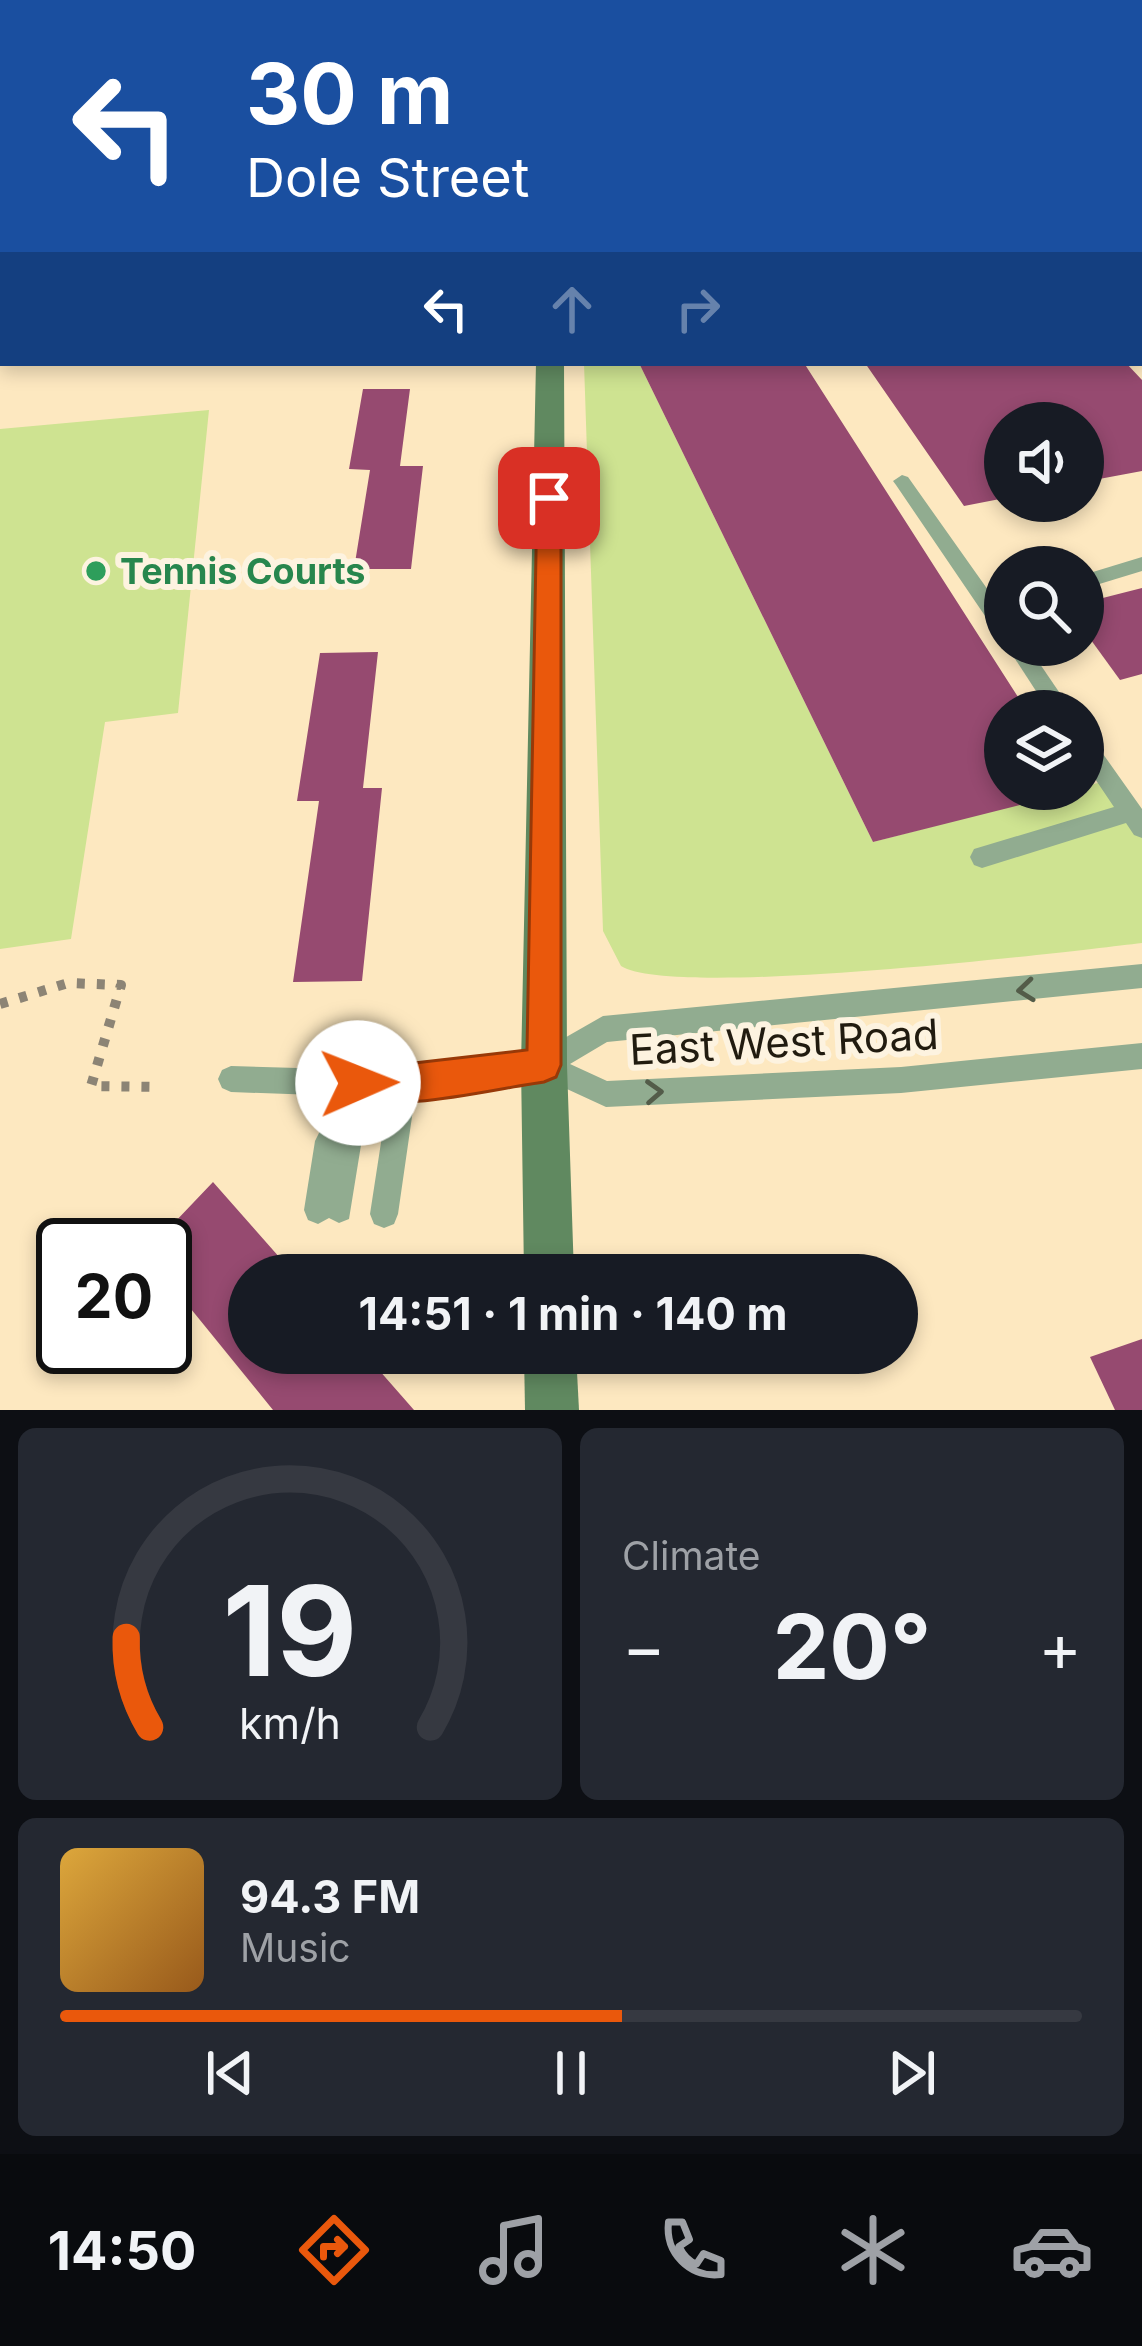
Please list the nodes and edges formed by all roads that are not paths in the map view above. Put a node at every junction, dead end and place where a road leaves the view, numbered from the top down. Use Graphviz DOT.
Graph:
graph roads {
  1 [pos="550,366"];
  2 [pos="902,481"];
  3 [pos="1142,564"];
  4 [pos="1104,576"];
  5 [pos="984,588"];
  6 [pos="1104,774"];
  7 [pos="1136,820"];
  8 [pos="982,857"];
  9 [pos="1142,976"];
  10 [pos="1142,1056"];
  11 [pos="544,1065"];
  12 [pos="231,1079"];
  13 [pos="358,1083"];
  14 [pos="403,1084"];
  15 [pos="329,1210"];
  16 [pos="385,1214"];
  17 [pos="548,1254"];
  18 [pos="551,1374"];
  19 [pos="552,1410"];
  1 -- 11 [label="street"];
  2 -- 5 [label="lane"];
  3 -- 4 [label="lane"];
  6 -- 7 [label="lane"];
  7 -- 8 [label="lane"];
  9 -- 11 [label="lane, East West Road, one-way"];
  11 -- 10 [label="lane, East West Road, one-way"];
  11 -- 14 [label="lane"];
  11 -- 17 [label="street"];
  12 -- 13 [label="lane"];
  13 -- 14 [label="lane"];
  13 -- 15 [label="lane"];
  14 -- 16 [label="lane"];
  18 -- 19 [label="street"];
}
